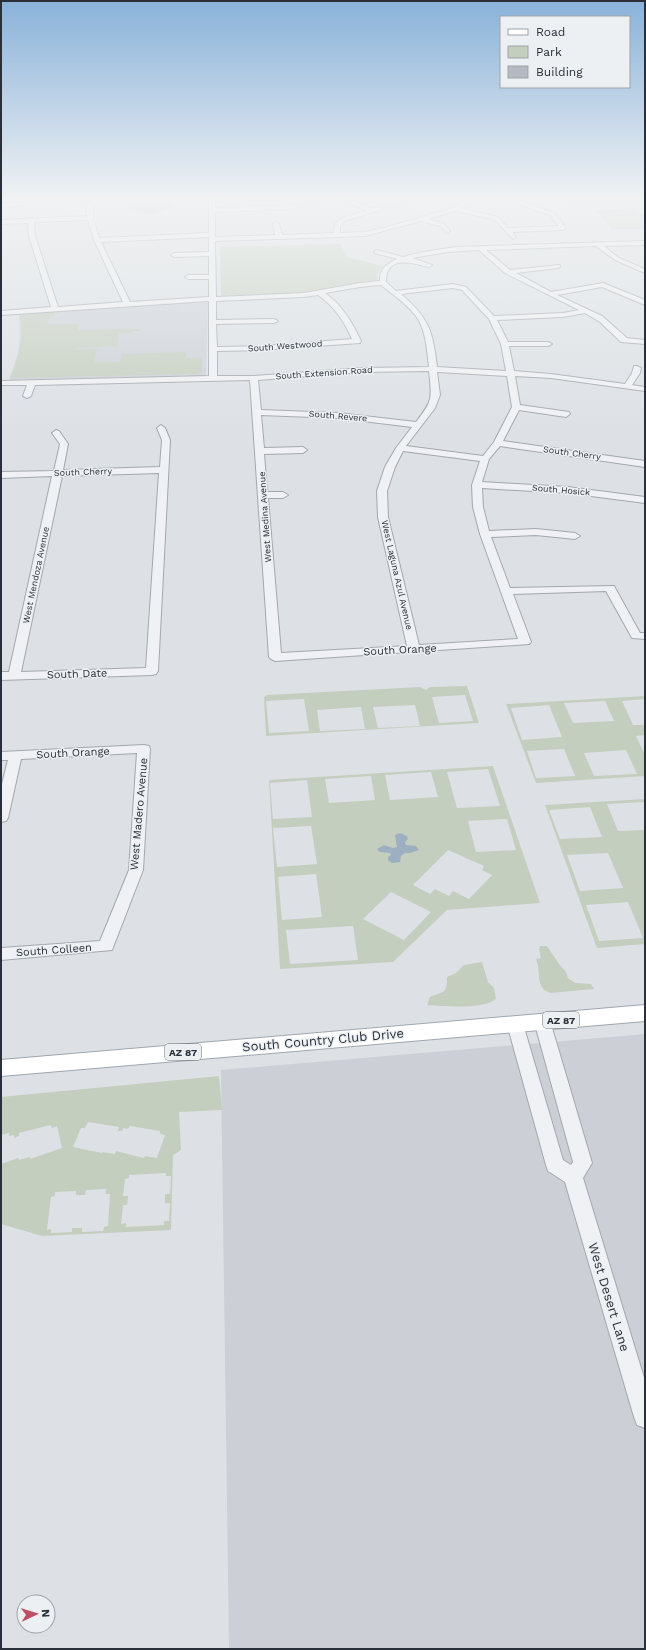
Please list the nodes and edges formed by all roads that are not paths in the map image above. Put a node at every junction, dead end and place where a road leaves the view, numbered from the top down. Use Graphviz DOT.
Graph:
graph roads {
  1 [pos="45,277"];
  2 [pos="115,277"];
  3 [pos="188,277"];
  4 [pos="213,277"];
  5 [pos="382,277"];
  6 [pos="515,277"];
  7 [pos="383,283"];
  8 [pos="319,292"];
  9 [pos="394,293"];
  10 [pos="550,294"];
  11 [pos="214,299"];
  12 [pos="127,303"];
  13 [pos="645,303"];
  14 [pos="55,309"];
  15 [pos="587,311"];
  16 [pos="1,313"];
  17 [pos="492,318"];
  18 [pos="274,321"];
  19 [pos="214,322"];
  20 [pos="645,342"];
  21 [pos="505,344"];
  22 [pos="548,344"];
  23 [pos="213,349"];
  24 [pos="637,368"];
  25 [pos="432,369"];
  26 [pos="510,372"];
  27 [pos="254,378"];
  28 [pos="213,379"];
  29 [pos="32,382"];
  30 [pos="1,383"];
  31 [pos="627,386"];
  32 [pos="645,389"];
  33 [pos="26,396"];
  34 [pos="516,407"];
  35 [pos="257,413"];
  36 [pos="566,414"];
  37 [pos="418,425"];
  38 [pos="161,428"];
  39 [pos="56,433"];
  40 [pos="498,444"];
  41 [pos="400,448"];
  42 [pos="303,450"];
  43 [pos="260,451"];
  44 [pos="485,459"];
  45 [pos="645,464"];
  46 [pos="165,470"];
  47 [pos="58,473"];
  48 [pos="1,475"];
  49 [pos="477,485"];
  50 [pos="263,495"];
  51 [pos="284,495"];
  52 [pos="645,500"];
  53 [pos="485,534"];
  54 [pos="575,536"];
  55 [pos="506,591"];
  56 [pos="645,636"];
  57 [pos="414,649"];
  58 [pos="275,657"];
  59 [pos="1,676"];
  60 [pos="14,676"];
  61 [pos="144,749"];
  62 [pos="8,756"];
  63 [pos="1,818"];
  64 [pos="106,946"];
  65 [pos="1,954"];
  66 [pos="645,1013"];
  67 [pos="542,1022"];
  68 [pos="515,1024"];
  69 [pos="1,1068"];
  70 [pos="573,1177"];
  71 [pos="645,1417"];
  1 -- 14 [label="street"];
  2 -- 12 [label="street"];
  3 -- 4 [label="street"];
  4 -- 11 [label="street"];
  5 -- 7 [label="street"];
  6 -- 10 [label="street"];
  7 -- 8 [label="street"];
  7 -- 9 [label="street, West Laguna Azul Avenue"];
  8 -- 11 [label="street"];
  8 -- 23 [label="street, South Westwood"];
  9 -- 17 [label="street"];
  9 -- 25 [label="street, West Laguna Azul Avenue"];
  10 -- 13 [label="street"];
  10 -- 15 [label="street"];
  11 -- 12 [label="street"];
  11 -- 19 [label="street"];
  12 -- 14 [label="street"];
  14 -- 16 [label="street"];
  15 -- 17 [label="street"];
  15 -- 20 [label="street"];
  17 -- 21 [label="street"];
  18 -- 19 [label="street"];
  19 -- 23 [label="street"];
  21 -- 22 [label="street"];
  21 -- 26 [label="street"];
  23 -- 28 [label="street"];
  24 -- 31 [label="street"];
  25 -- 26 [label="street, South Extension Road"];
  25 -- 27 [label="street, South Extension Road"];
  25 -- 37 [label="street, West Laguna Azul Avenue"];
  26 -- 31 [label="street, South Extension Road"];
  26 -- 34 [label="street"];
  27 -- 28 [label="street, South Extension Road"];
  27 -- 35 [label="street, West Medina Avenue"];
  28 -- 29 [label="street, South Extension Road"];
  29 -- 30 [label="street, South Extension Road"];
  29 -- 33 [label="street"];
  31 -- 32 [label="street, South Extension Road"];
  34 -- 36 [label="street"];
  34 -- 40 [label="street"];
  35 -- 37 [label="street, South Revere"];
  35 -- 43 [label="street, West Medina Avenue"];
  37 -- 41 [label="street, West Laguna Azul Avenue"];
  38 -- 46 [label="street"];
  39 -- 47 [label="street, West Mendoza Avenue"];
  40 -- 44 [label="street"];
  40 -- 45 [label="street, South Cherry"];
  41 -- 44 [label="street"];
  41 -- 57 [label="street, West Laguna Azul Avenue"];
  42 -- 43 [label="street"];
  43 -- 50 [label="street, West Medina Avenue"];
  44 -- 49 [label="street"];
  46 -- 47 [label="street, South Cherry"];
  46 -- 60 [label="street, South Date"];
  47 -- 48 [label="street, South Cherry"];
  47 -- 60 [label="street, West Mendoza Avenue"];
  49 -- 52 [label="street, South Hosick"];
  49 -- 53 [label="street"];
  50 -- 51 [label="street"];
  50 -- 58 [label="street, West Medina Avenue"];
  53 -- 54 [label="street"];
  53 -- 55 [label="street"];
  55 -- 56 [label="street"];
  55 -- 57 [label="street, South Orange"];
  57 -- 58 [label="street, South Orange"];
  59 -- 60 [label="street, South Date"];
  61 -- 62 [label="street, South Orange"];
  61 -- 64 [label="street, West Madero Avenue"];
  62 -- 63 [label="street"];
  64 -- 65 [label="street, South Colleen"];
  66 -- 67 [label="main road, South Country Club Drive / AZ 87"];
  67 -- 68 [label="main road, South Country Club Drive / AZ 87"];
  67 -- 70 [label="street"];
  68 -- 69 [label="main road, South Country Club Drive / AZ 87"];
  68 -- 70 [label="street"];
  70 -- 71 [label="street, West Desert Lane"];
}
